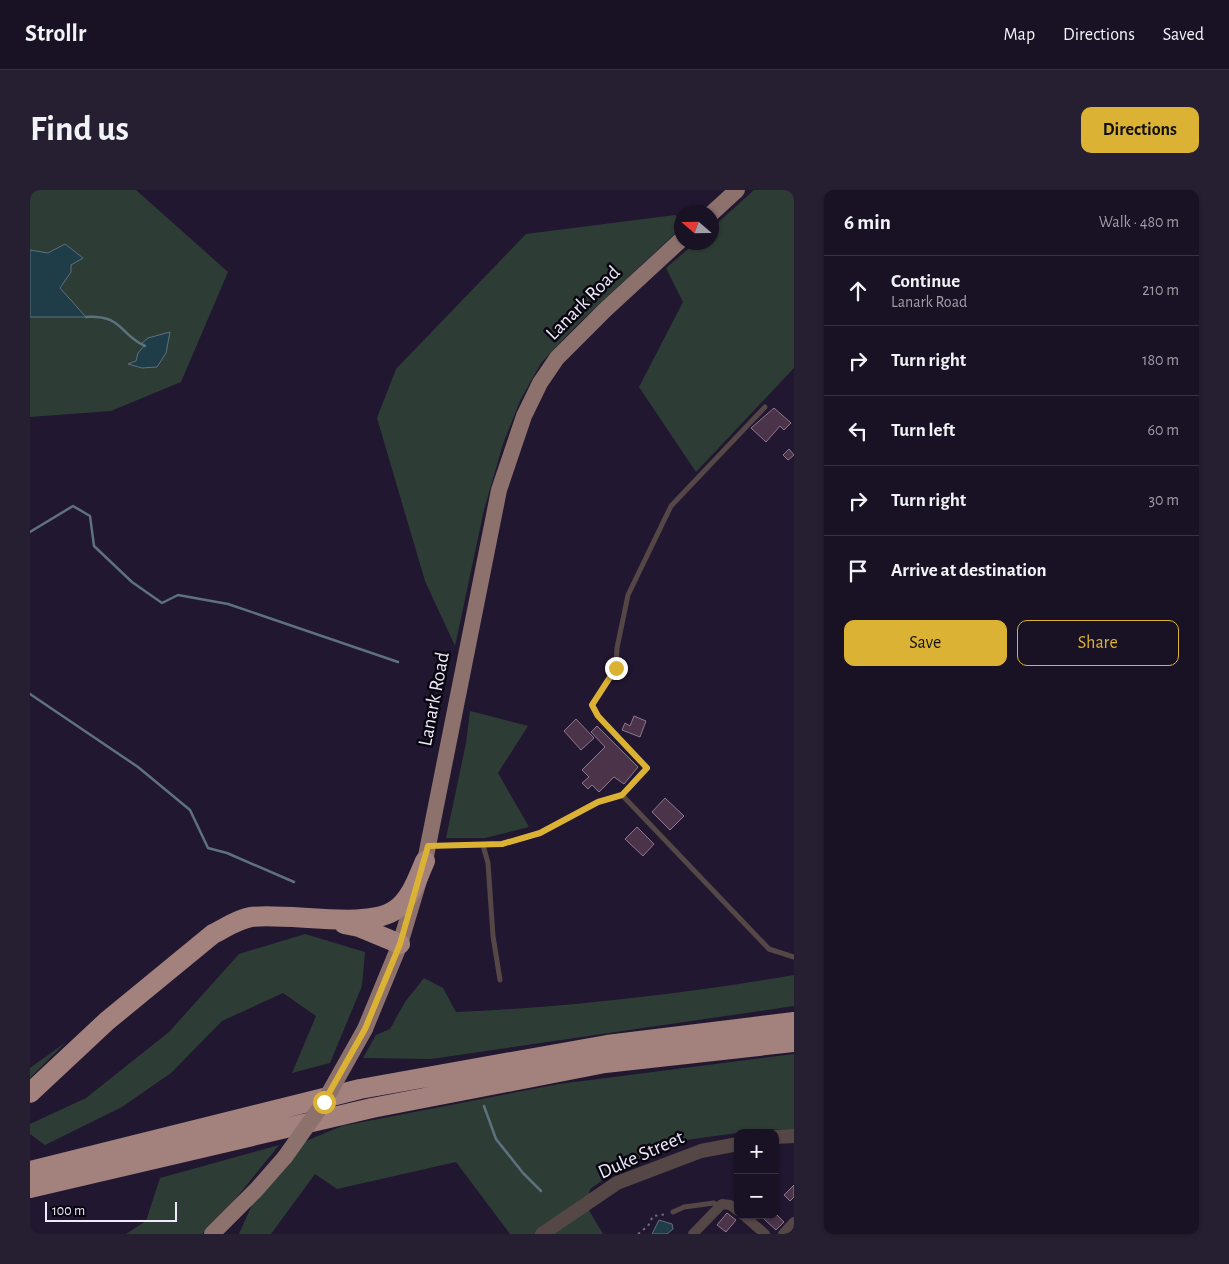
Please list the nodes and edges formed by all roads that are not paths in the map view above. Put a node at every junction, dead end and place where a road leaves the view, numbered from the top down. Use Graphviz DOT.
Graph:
graph roads {
  1 [pos="737,190"];
  2 [pos="719,207"];
  3 [pos="674,246"];
  4 [pos="765,407"];
  5 [pos="622,795"];
  6 [pos="483,845"];
  7 [pos="426,853"];
  8 [pos="323,919"];
  9 [pos="400,944"];
  10 [pos="794,957"];
  11 [pos="500,980"];
  12 [pos="794,1022"];
  13 [pos="794,1042"];
  14 [pos="30,1093"];
  15 [pos="794,1136"];
  16 [pos="779,1137"];
  17 [pos="734,1145"];
  18 [pos="30,1172"];
  19 [pos="30,1188"];
  20 [pos="256,1190"];
  21 [pos="718,1206"];
  22 [pos="734,1208"];
  23 [pos="672,1212"];
  24 [pos="748,1219"];
  25 [pos="794,1222"];
  26 [pos="212,1234"];
  27 [pos="228,1234"];
  28 [pos="542,1234"];
  29 [pos="693,1234"];
  30 [pos="765,1234"];
  31 [pos="783,1234"];
  1 -- 2 [label="main road"];
  3 -- 7 [label="main road, Lanark Road"];
  4 -- 5 [label="lane"];
  5 -- 6 [label="lane"];
  5 -- 10 [label="lane"];
  6 -- 7 [label="lane"];
  6 -- 11 [label="lane"];
  7 -- 8 [label="highway"];
  7 -- 9 [label="main road, Lanark Road"];
  8 -- 9 [label="highway"];
  8 -- 14 [label="highway"];
  9 -- 20 [label="main road, Lanark Road, bridge"];
  12 -- 18 [label="highway"];
  13 -- 19 [label="highway"];
  15 -- 16 [label="street"];
  17 -- 28 [label="street, Duke Street"];
  20 -- 26 [label="main road, Lanark Road"];
  20 -- 27 [label="main road, Lanark Road"];
  21 -- 22 [label="street"];
  21 -- 23 [label="lane"];
  21 -- 29 [label="street"];
  24 -- 30 [label="street"];
  25 -- 31 [label="street"];
}
